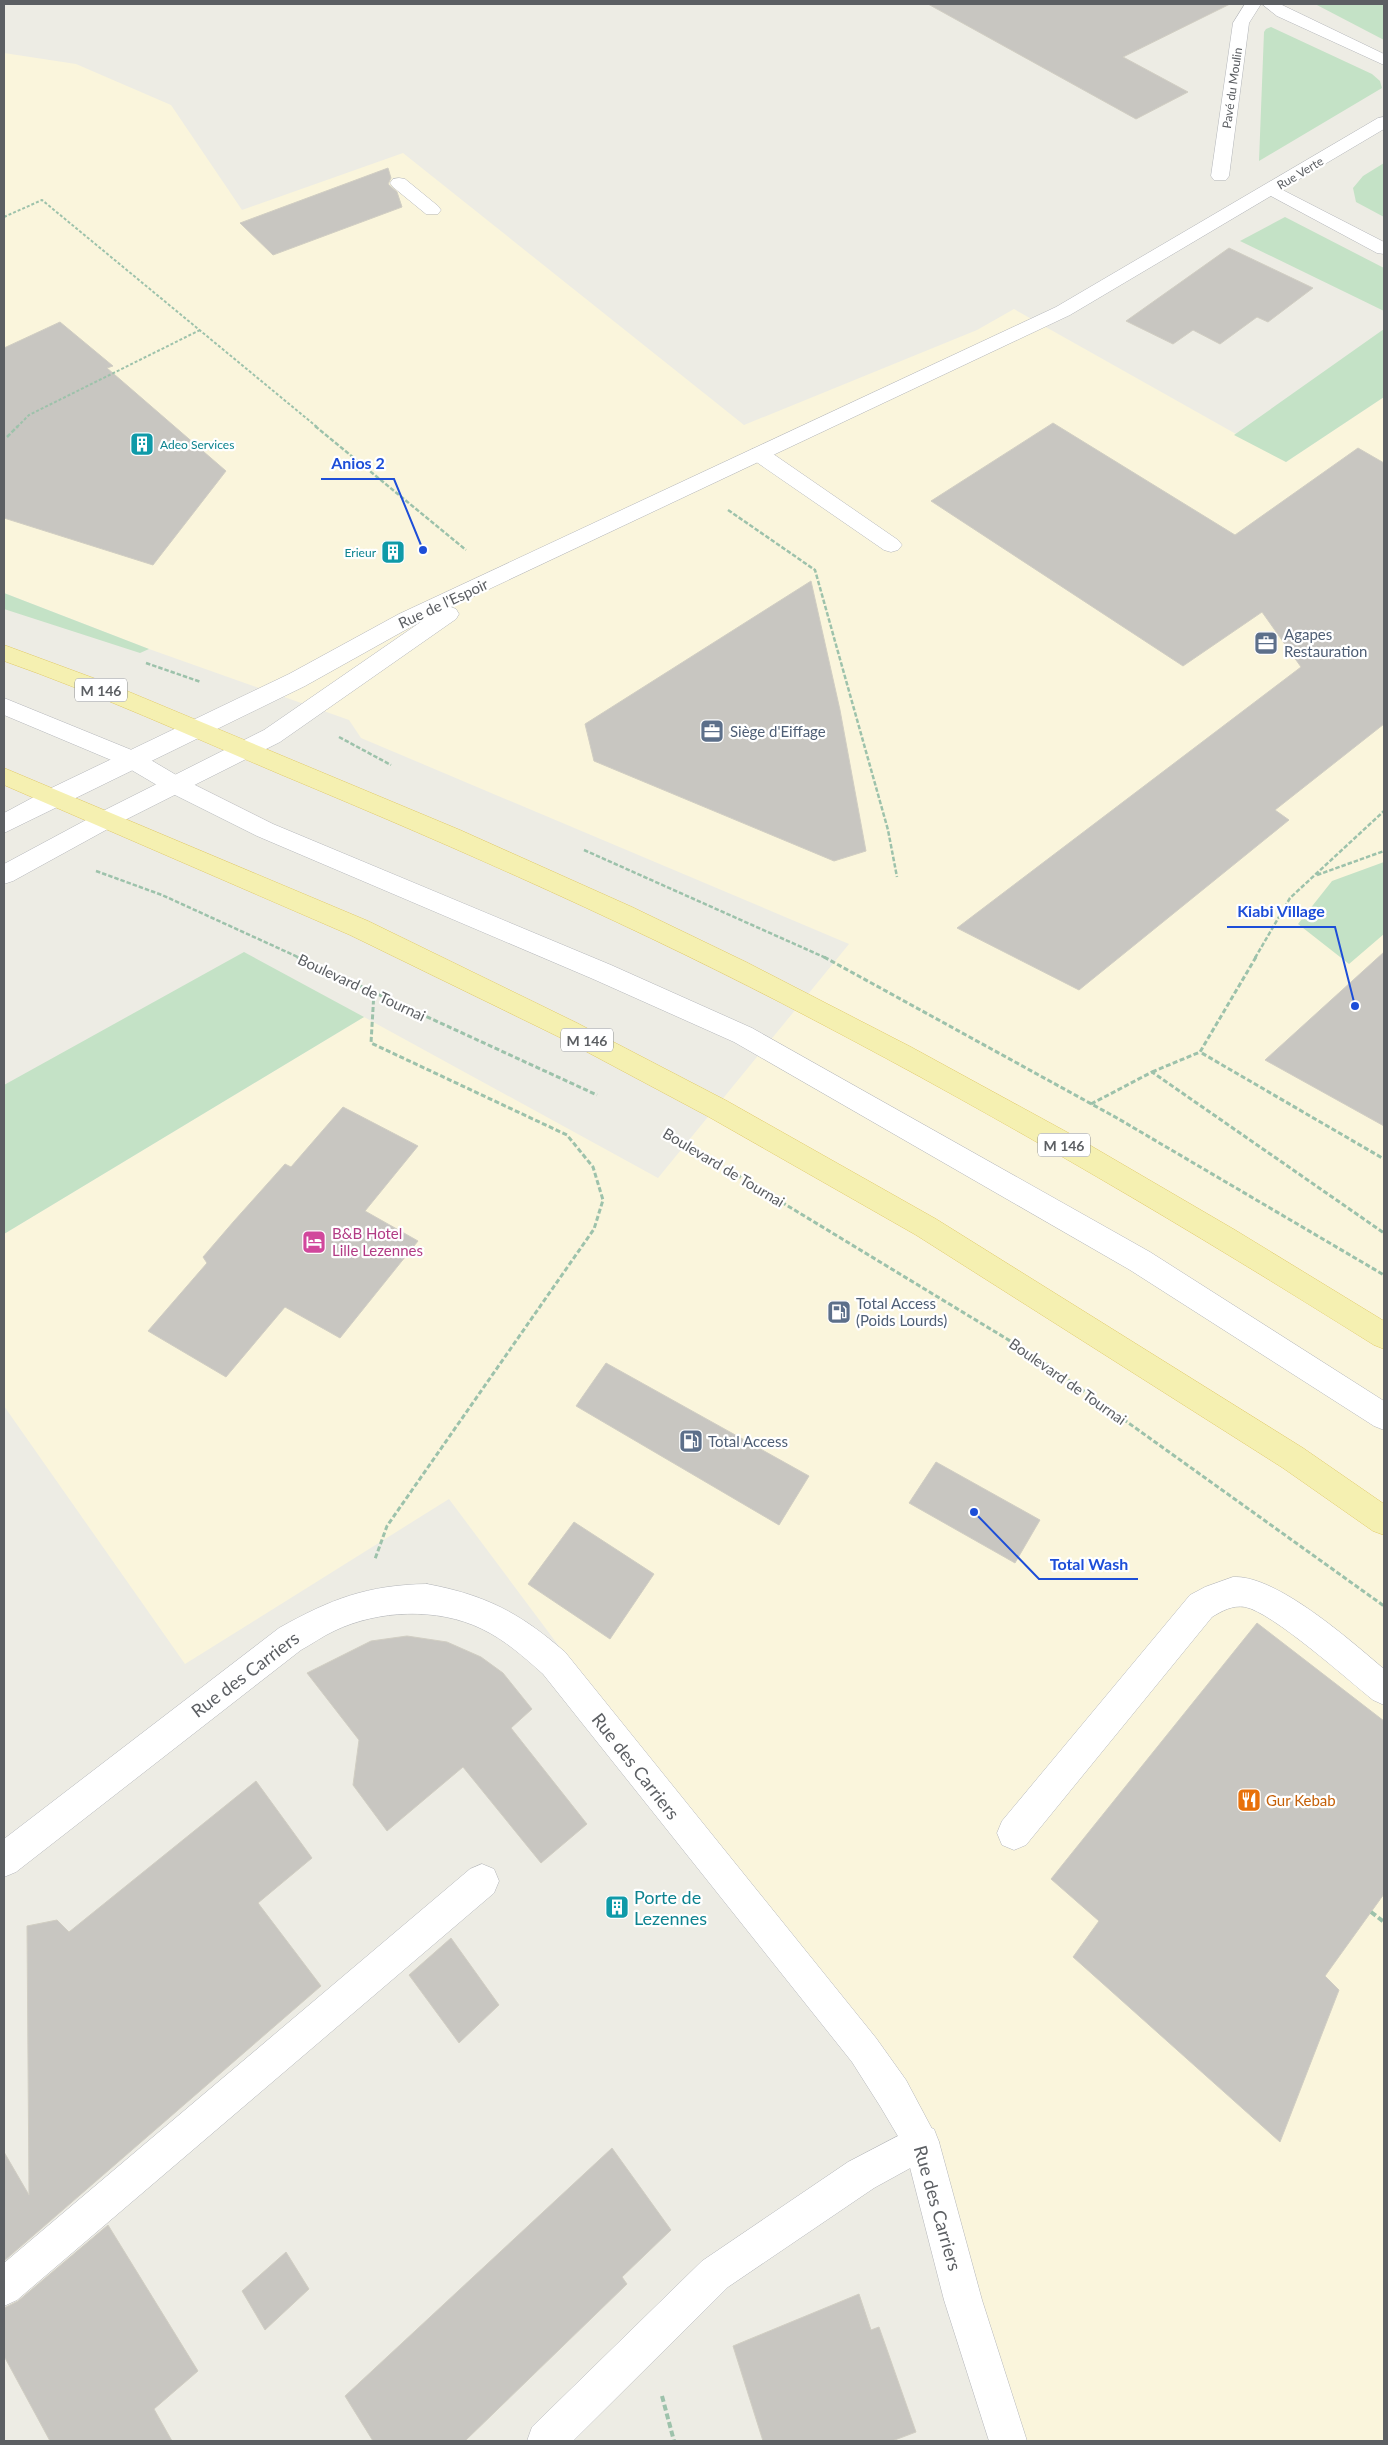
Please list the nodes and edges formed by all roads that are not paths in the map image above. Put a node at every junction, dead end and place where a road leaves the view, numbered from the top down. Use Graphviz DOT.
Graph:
graph roads {
  1 [pos="1253,4"];
  2 [pos="1270,4"];
  3 [pos="1384,60"];
  4 [pos="1384,122"];
  5 [pos="1220,176"];
  6 [pos="399,183"];
  7 [pos="1273,190"];
  8 [pos="432,210"];
  9 [pos="1384,249"];
  10 [pos="759,454"];
  11 [pos="891,545"];
  12 [pos="498,578"];
  13 [pos="4,652"];
  14 [pos="4,706"];
  15 [pos="197,729"];
  16 [pos="246,750"];
  17 [pos="131,759"];
  18 [pos="4,776"];
  19 [pos="176,785"];
  20 [pos="53,796"];
  21 [pos="107,819"];
  22 [pos="4,824"];
  23 [pos="4,875"];
  24 [pos="1384,1336"];
  25 [pos="1384,1417"];
  26 [pos="1384,1521"];
  27 [pos="1384,1689"];
  28 [pos="1014,1833"];
  29 [pos="4,1860"];
  30 [pos="482,1881"];
  31 [pos="920,2142"];
  32 [pos="4,2287"];
  33 [pos="546,2441"];
  34 [pos="1008,2441"];
  1 -- 5 [label="street, Pavé du Moulin"];
  2 -- 3 [label="street"];
  4 -- 7 [label="street, Rue Verte"];
  6 -- 8 [label="street"];
  7 -- 9 [label="street"];
  7 -- 10 [label="street, Rue Verte"];
  10 -- 11 [label="street"];
  10 -- 12 [label="street, Rue Verte"];
  12 -- 15 [label="street, Rue de l'Espoir"];
  12 -- 16 [label="street, Rue de l'Espoir"];
  13 -- 15 [label="main road, M 146"];
  14 -- 17 [label="street"];
  15 -- 16 [label="main road, M 146"];
  15 -- 17 [label="street, Rue de l'Espoir"];
  16 -- 19 [label="street, Rue de l'Espoir"];
  16 -- 24 [label="main road, M 146"];
  17 -- 19 [label="street"];
  17 -- 20 [label="street, Rue de l'Espoir"];
  18 -- 20 [label="main road, M 146"];
  19 -- 21 [label="street, Rue de l'Espoir"];
  19 -- 25 [label="street"];
  20 -- 21 [label="main road, M 146"];
  20 -- 22 [label="street, Rue de l'Espoir"];
  21 -- 23 [label="street, Rue de l'Espoir"];
  21 -- 26 [label="main road, M 146"];
  27 -- 28 [label="street"];
  29 -- 31 [label="street, Rue des Carriers"];
  30 -- 32 [label="street"];
  31 -- 33 [label="street"];
  31 -- 34 [label="street, Rue des Carriers"];
}
